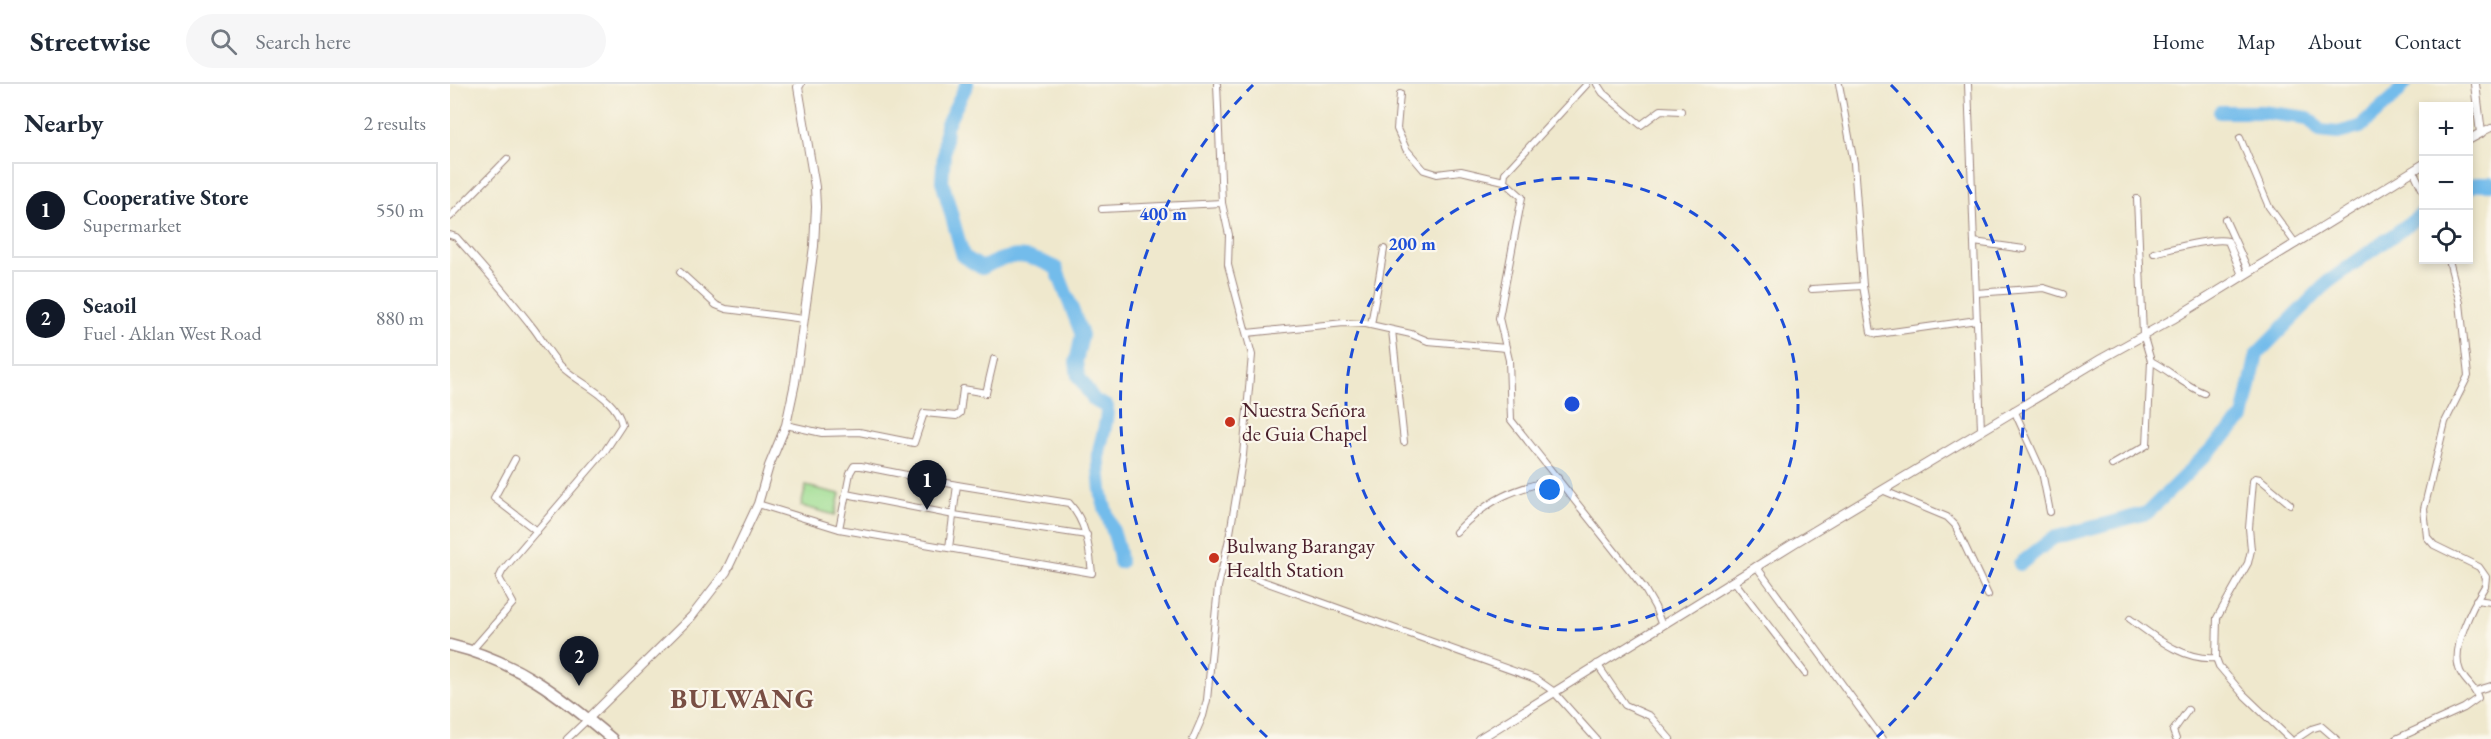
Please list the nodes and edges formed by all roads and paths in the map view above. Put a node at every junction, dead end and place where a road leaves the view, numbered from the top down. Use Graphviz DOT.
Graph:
graph roads {
  1 [pos="1216,84"];
  2 [pos="1587,84"];
  3 [pos="1597,84"];
  4 [pos="1839,84"];
  5 [pos="1968,84"];
  6 [pos="2475,84"];
  7 [pos="798,85"];
  8 [pos="1400,94"];
  9 [pos="1681,111"];
  10 [pos="2491,128"];
  11 [pos="2481,133"];
  12 [pos="2240,138"];
  13 [pos="2473,138"];
  14 [pos="507,159"];
  15 [pos="2419,167"];
  16 [pos="2413,170"];
  17 [pos="1504,181"];
  18 [pos="2419,183"];
  19 [pos="2137,199"];
  20 [pos="1222,203"];
  21 [pos="1102,209"];
  22 [pos="450,217"];
  23 [pos="2224,219"];
  24 [pos="450,235"];
  25 [pos="1974,242"];
  26 [pos="2296,244"];
  27 [pos="1384,249"];
  28 [pos="2024,249"];
  29 [pos="2154,253"];
  30 [pos="2450,264"];
  31 [pos="680,272"];
  32 [pos="2246,274"];
  33 [pos="1863,285"];
  34 [pos="1812,289"];
  35 [pos="1976,293"];
  36 [pos="2063,294"];
  37 [pos="804,319"];
  38 [pos="1977,320"];
  39 [pos="1371,325"];
  40 [pos="1392,330"];
  41 [pos="1247,333"];
  42 [pos="2144,334"];
  43 [pos="1506,348"];
  44 [pos="994,359"];
  45 [pos="2151,361"];
  46 [pos="2205,393"];
  47 [pos="2014,410"];
  48 [pos="786,425"];
  49 [pos="1981,430"];
  50 [pos="1404,442"];
  51 [pos="515,459"];
  52 [pos="2112,465"];
  53 [pos="1558,478"];
  54 [pos="957,485"];
  55 [pos="1882,490"];
  56 [pos="846,494"];
  57 [pos="758,504"];
  58 [pos="2290,504"];
  59 [pos="2050,512"];
  60 [pos="954,515"];
  61 [pos="839,529"];
  62 [pos="537,531"];
  63 [pos="1456,532"];
  64 [pos="1087,535"];
  65 [pos="949,548"];
  66 [pos="1756,566"];
  67 [pos="1223,567"];
  68 [pos="1734,581"];
  69 [pos="1988,595"];
  70 [pos="2476,600"];
  71 [pos="2491,602"];
  72 [pos="2130,619"];
  73 [pos="1662,626"];
  74 [pos="450,645"];
  75 [pos="472,650"];
  76 [pos="2216,658"];
  77 [pos="1597,664"];
  78 [pos="1805,673"];
  79 [pos="2491,686"];
  80 [pos="1554,691"];
  81 [pos="2475,691"];
  82 [pos="2188,710"];
  83 [pos="588,719"];
  84 [pos="567,739"];
  85 [pos="612,739"];
  86 [pos="1193,739"];
  87 [pos="1479,739"];
  88 [pos="1596,739"];
  89 [pos="1670,739"];
  90 [pos="1882,739"];
  91 [pos="2176,739"];
  92 [pos="2290,739"];
  93 [pos="2296,739"];
  94 [pos="2336,739"];
  95 [pos="2396,739"];
  1 -- 20 [label="street"];
  2 -- 17 [label="street"];
  3 -- 9 [label="street"];
  4 -- 33 [label="street"];
  5 -- 25 [label="street"];
  6 -- 11 [label="street"];
  7 -- 37 [label="street"];
  8 -- 17 [label="street"];
  10 -- 11 [label="street"];
  11 -- 13 [label="street"];
  12 -- 26 [label="street"];
  14 -- 22 [label="street"];
  15 -- 16 [label="street"];
  16 -- 18 [label="street"];
  16 -- 26 [label="street"];
  17 -- 43 [label="street"];
  19 -- 42 [label="street"];
  20 -- 21 [label="street"];
  20 -- 41 [label="street"];
  23 -- 32 [label="street"];
  24 -- 62 [label="street"];
  25 -- 28 [label="street"];
  25 -- 35 [label="street"];
  26 -- 32 [label="street"];
  27 -- 39 [label="street"];
  29 -- 32 [label="street"];
  30 -- 70 [label="street"];
  31 -- 37 [label="street"];
  32 -- 42 [label="street"];
  33 -- 34 [label="street"];
  33 -- 38 [label="street"];
  35 -- 36 [label="street"];
  35 -- 38 [label="street"];
  37 -- 48 [label="street"];
  38 -- 49 [label="street"];
  39 -- 40 [label="street"];
  39 -- 41 [label="street"];
  40 -- 43 [label="street"];
  40 -- 50 [label="street"];
  41 -- 67 [label="street"];
  42 -- 45 [label="street"];
  42 -- 47 [label="street"];
  43 -- 53 [label="street"];
  44 -- 48 [label="street"];
  45 -- 46 [label="street"];
  45 -- 52 [label="street"];
  47 -- 49 [label="street"];
  47 -- 59 [label="street"];
  48 -- 57 [label="street"];
  49 -- 55 [label="street"];
  51 -- 62 [label="street"];
  53 -- 63 [label="street"];
  53 -- 73 [label="street"];
  54 -- 56 [label="street"];
  54 -- 60 [label="street"];
  54 -- 64 [label="street"];
  55 -- 66 [label="street"];
  55 -- 69 [label="street"];
  56 -- 60 [label="street"];
  56 -- 61 [label="street"];
  57 -- 61 [label="street"];
  57 -- 83 [label="street"];
  58 -- 76 [label="street"];
  60 -- 64 [label="street"];
  60 -- 65 [label="street"];
  61 -- 65 [label="street"];
  62 -- 75 [label="street"];
  64 -- 65 [label="street"];
  66 -- 68 [label="street"];
  66 -- 90 [label="street"];
  67 -- 80 [label="street"];
  67 -- 86 [label="street"];
  68 -- 73 [label="street"];
  68 -- 78 [label="street"];
  70 -- 71 [label="street"];
  70 -- 81 [label="street"];
  72 -- 76 [label="street"];
  73 -- 77 [label="street"];
  74 -- 75 [label="main road"];
  75 -- 83 [label="main road"];
  76 -- 92 [label="street"];
  77 -- 80 [label="street"];
  77 -- 89 [label="street"];
  79 -- 81 [label="street"];
  80 -- 87 [label="street"];
  80 -- 88 [label="street"];
  81 -- 95 [label="street"];
  82 -- 91 [label="street"];
  83 -- 84 [label="street"];
  83 -- 85 [label="main road"];
  93 -- 94 [label="street"];
}
